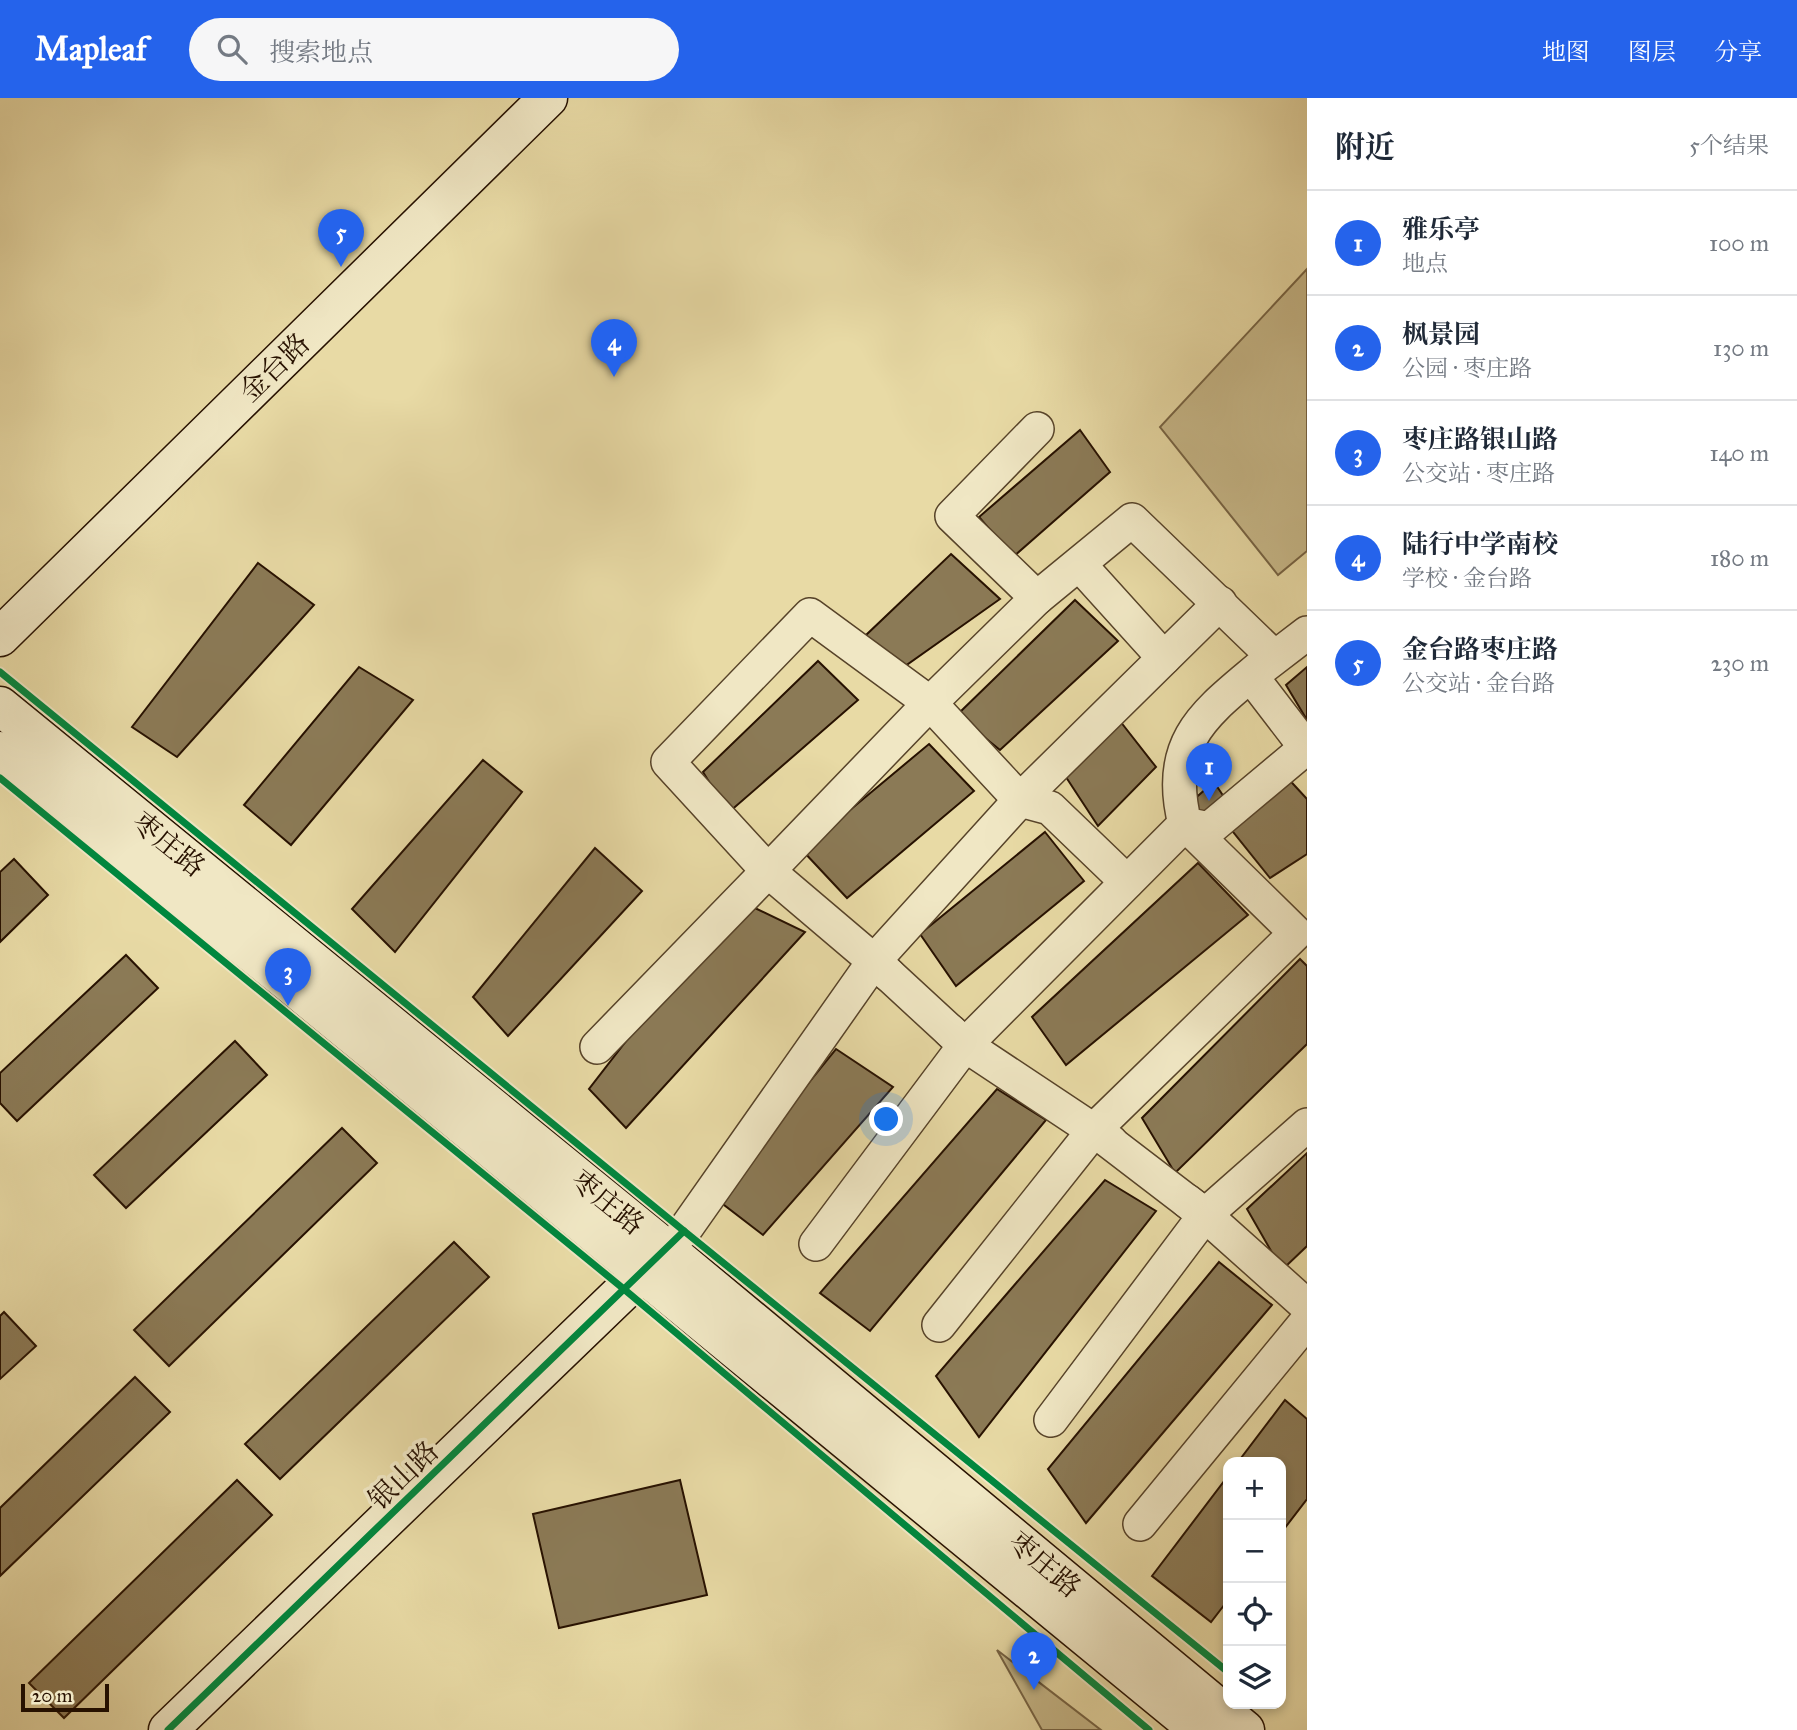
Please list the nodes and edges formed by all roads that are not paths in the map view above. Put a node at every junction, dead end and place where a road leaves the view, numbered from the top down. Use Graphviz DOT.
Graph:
graph roads {
  1 [pos="548,98"];
  2 [pos="1037,429"];
  3 [pos="1079,564"];
  4 [pos="1037,598"];
  5 [pos="1220,603"];
  6 [pos="1307,633"];
  7 [pos="0,636"];
  8 [pos="1164,658"];
  9 [pos="1251,676"];
  10 [pos="930,703"];
  11 [pos="0,706"];
  12 [pos="1307,748"];
  13 [pos="0,751"];
  14 [pos="1020,800"];
  15 [pos="1185,824"];
  16 [pos="768,872"];
  17 [pos="1127,882"];
  18 [pos="1303,933"];
  19 [pos="874,961"];
  20 [pos="965,1045"];
  21 [pos="597,1046"];
  22 [pos="1307,1125"];
  23 [pos="1094,1130"];
  24 [pos="1205,1215"];
  25 [pos="816,1244"];
  26 [pos="664,1251"];
  27 [pos="1307,1306"];
  28 [pos="1307,1321"];
  29 [pos="939,1325"];
  30 [pos="1051,1420"];
  31 [pos="1140,1524"];
  32 [pos="168,1730"];
  33 [pos="1199,1730"];
  34 [pos="1245,1730"];
  1 -- 7 [label="street, 金台路"];
  2 -- 4 [label="street"];
  3 -- 4 [label="street"];
  3 -- 5 [label="street"];
  3 -- 8 [label="street"];
  4 -- 10 [label="street"];
  5 -- 8 [label="street"];
  5 -- 9 [label="street"];
  6 -- 9 [label="street"];
  8 -- 14 [label="street"];
  9 -- 12 [label="street"];
  9 -- 15 [label="street"];
  10 -- 14 [label="street"];
  10 -- 16 [label="street"];
  10 -- 16 [label="street"];
  11 -- 26 [label="street, 枣庄路"];
  12 -- 15 [label="street"];
  13 -- 26 [label="street, 枣庄路"];
  14 -- 17 [label="street"];
  14 -- 19 [label="street"];
  15 -- 17 [label="street"];
  15 -- 18 [label="street"];
  16 -- 19 [label="street"];
  16 -- 21 [label="street"];
  17 -- 20 [label="street"];
  18 -- 23 [label="street"];
  19 -- 20 [label="street"];
  19 -- 26 [label="street"];
  20 -- 23 [label="street"];
  20 -- 25 [label="street"];
  22 -- 24 [label="street"];
  23 -- 24 [label="street"];
  23 -- 29 [label="street"];
  24 -- 27 [label="street"];
  24 -- 30 [label="street"];
  26 -- 32 [label="street, 银山路"];
  26 -- 33 [label="street, 枣庄路"];
  26 -- 34 [label="street, 枣庄路"];
  28 -- 31 [label="street"];
}
